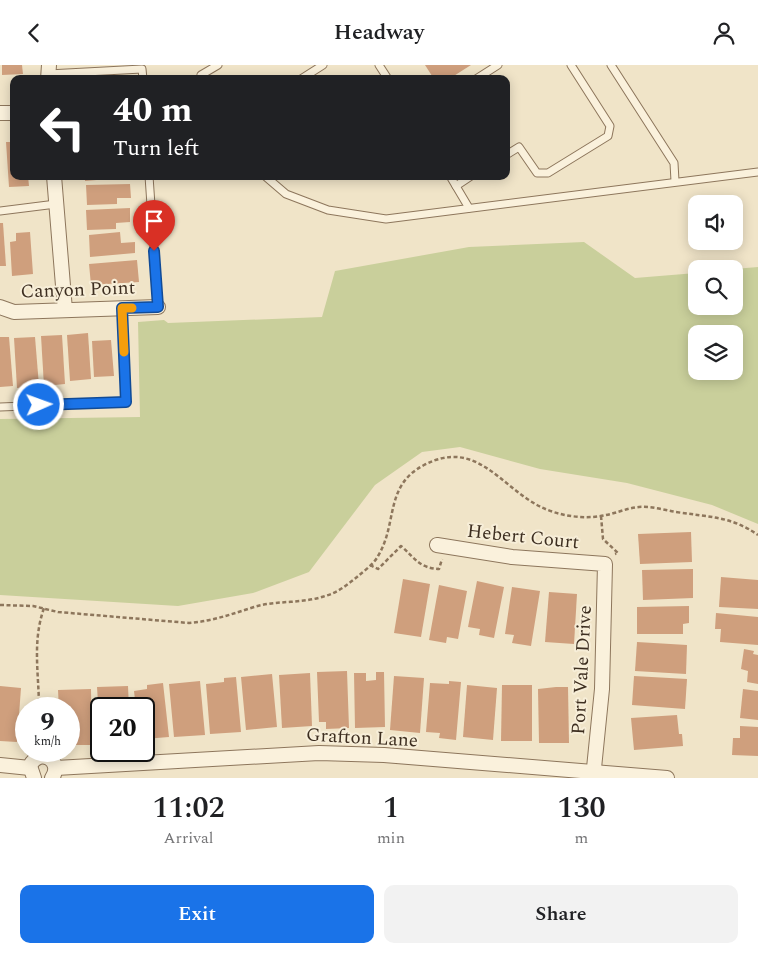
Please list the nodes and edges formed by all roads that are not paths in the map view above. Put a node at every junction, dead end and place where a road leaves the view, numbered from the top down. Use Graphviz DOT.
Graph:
graph roads {
  1 [pos="218,65"];
  2 [pos="323,65"];
  3 [pos="498,65"];
  4 [pos="611,65"];
  5 [pos="572,66"];
  6 [pos="48,73"];
  7 [pos="143,75"];
  8 [pos="205,75"];
  9 [pos="307,75"];
  10 [pos="482,75"];
  11 [pos="510,153"];
  12 [pos="758,172"];
  13 [pos="54,180"];
  14 [pos="149,180"];
  15 [pos="270,180"];
  16 [pos="452,180"];
  17 [pos="465,180"];
  18 [pos="675,181"];
  19 [pos="456,186"];
  20 [pos="56,204"];
  21 [pos="469,208"];
  22 [pos="0,211"];
  23 [pos="0,307"];
  24 [pos="158,307"];
  25 [pos="122,308"];
  26 [pos="64,310"];
  27 [pos="0,407"];
  28 [pos="442,546"];
  29 [pos="605,564"];
  30 [pos="0,765"];
  31 [pos="32,773"];
  32 [pos="54,773"];
  33 [pos="593,775"];
  34 [pos="667,778"];
  1 -- 8 [label="lane"];
  2 -- 9 [label="lane"];
  3 -- 10 [label="lane"];
  4 -- 18 [label="lane"];
  5 -- 11 [label="lane"];
  6 -- 7 [label="lane"];
  12 -- 18 [label="lane"];
  13 -- 20 [label="street"];
  14 -- 24 [label="lane"];
  15 -- 21 [label="lane"];
  16 -- 19 [label="lane"];
  17 -- 19 [label="lane"];
  18 -- 21 [label="lane"];
  19 -- 21 [label="lane"];
  20 -- 22 [label="lane"];
  20 -- 26 [label="street"];
  23 -- 26 [label="street, Canyon Point"];
  24 -- 25 [label="street, Canyon Point"];
  25 -- 26 [label="street, Canyon Point"];
  25 -- 27 [label="lane"];
  28 -- 29 [label="street, Hebert Court"];
  29 -- 33 [label="street, Port Vale Drive"];
  30 -- 31 [label="street"];
  31 -- 32 [label="street"];
  32 -- 33 [label="street, Grafton Lane"];
  33 -- 34 [label="street, Grafton Lane"];
}
